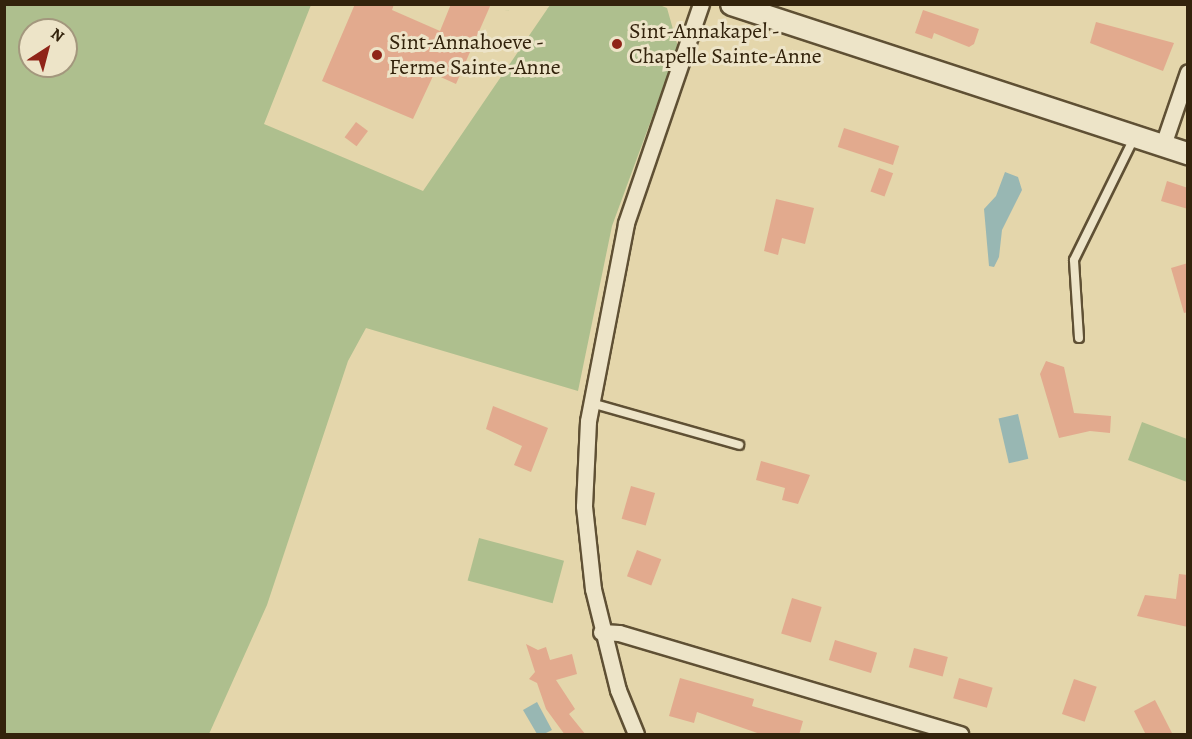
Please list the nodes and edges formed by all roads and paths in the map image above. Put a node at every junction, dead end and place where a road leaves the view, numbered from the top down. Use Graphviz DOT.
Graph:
graph roads {
  1 [pos="701,4"];
  2 [pos="731,4"];
  3 [pos="1188,72"];
  4 [pos="1135,136"];
  5 [pos="1163,145"];
  6 [pos="1188,153"];
  7 [pos="1079,339"];
  8 [pos="591,403"];
  9 [pos="739,446"];
  10 [pos="601,632"];
  11 [pos="636,735"];
  12 [pos="960,735"];
  1 -- 8 [label="street"];
  2 -- 4 [label="street"];
  3 -- 5 [label="street"];
  4 -- 5 [label="street"];
  4 -- 7 [label="lane"];
  5 -- 6 [label="street"];
  8 -- 9 [label="lane"];
  8 -- 10 [label="street"];
  10 -- 11 [label="street"];
  10 -- 12 [label="street"];
}
